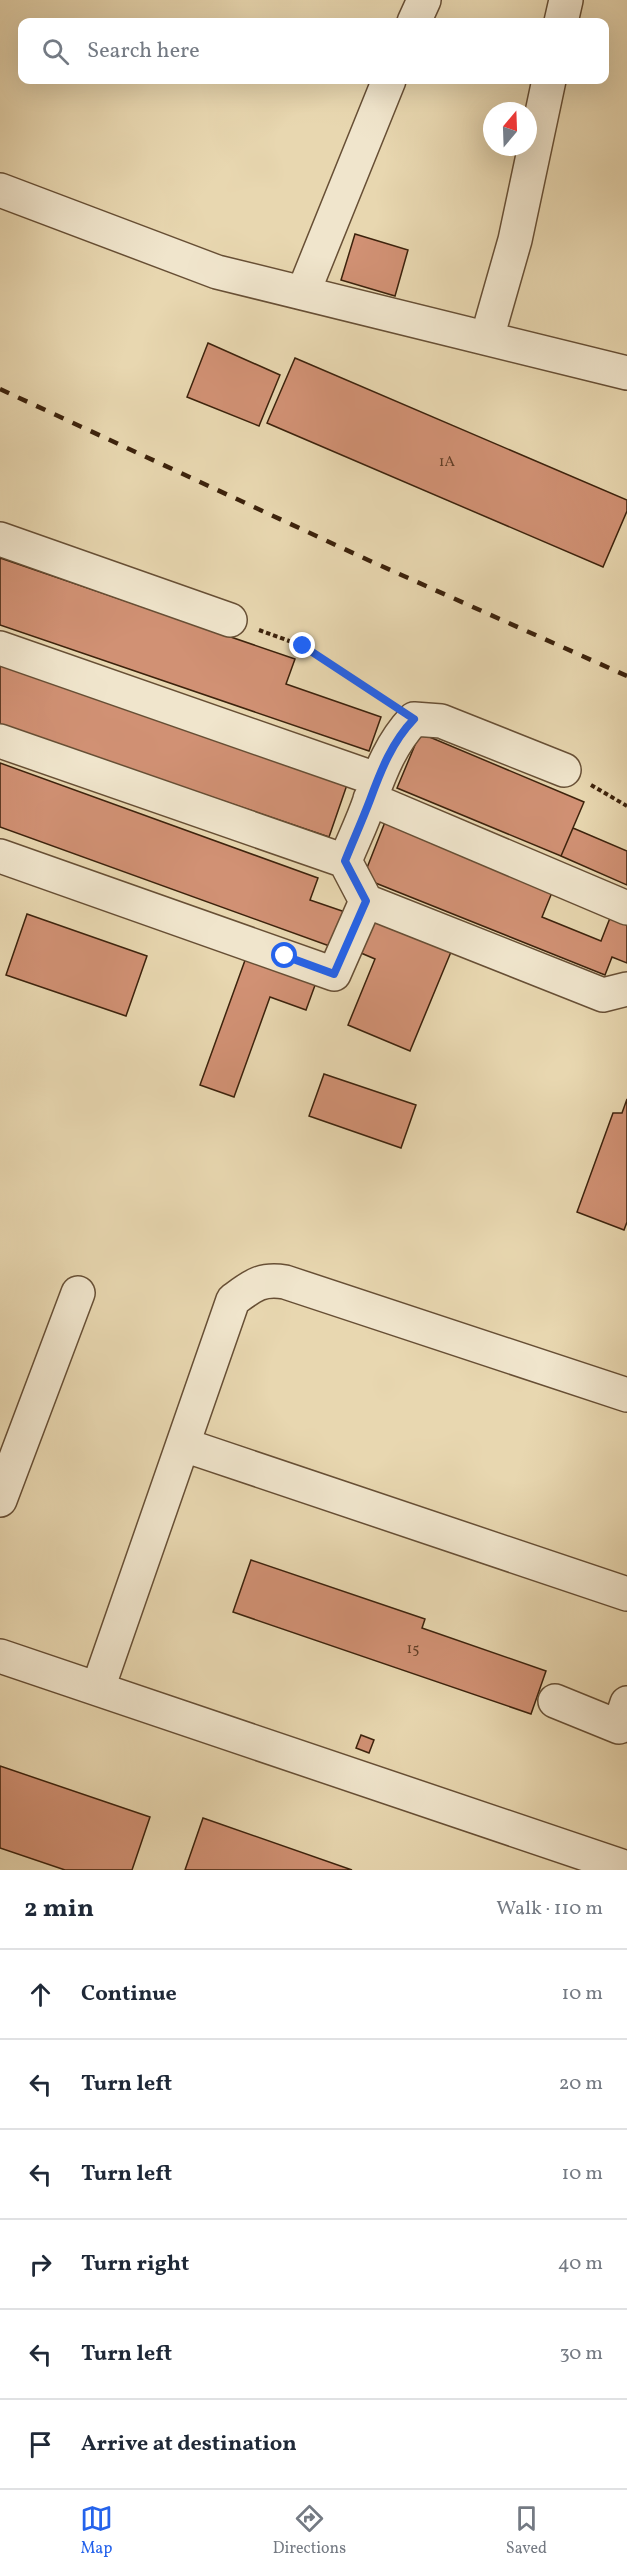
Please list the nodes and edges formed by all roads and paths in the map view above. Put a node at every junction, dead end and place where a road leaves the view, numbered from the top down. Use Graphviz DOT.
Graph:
graph roads {
  1 [pos="424,0"];
  2 [pos="566,0"];
  3 [pos="416,18"];
  4 [pos="562,18"];
  5 [pos="387,84"];
  6 [pos="548,84"];
  7 [pos="0,190"];
  8 [pos="303,293"];
  9 [pos="487,338"];
  10 [pos="627,353"];
  11 [pos="581,361"];
  12 [pos="627,373"];
  13 [pos="0,539"];
  14 [pos="230,620"];
  15 [pos="0,648"];
  16 [pos="414,719"];
  17 [pos="0,741"];
  18 [pos="564,770"];
  19 [pos="373,789"];
  20 [pos="627,806"];
  21 [pos="0,856"];
  22 [pos="345,861"];
  23 [pos="366,901"];
  24 [pos="627,908"];
  25 [pos="627,989"];
  26 [pos="78,1293"];
  27 [pos="627,1395"];
  28 [pos="184,1445"];
  29 [pos="0,1500"];
  30 [pos="627,1594"];
  31 [pos="0,1656"];
  32 [pos="98,1688"];
  33 [pos="555,1701"];
  34 [pos="627,1703"];
  35 [pos="627,1868"];
  1 -- 3 [label="street"];
  2 -- 4 [label="street"];
  5 -- 8 [label="street"];
  6 -- 9 [label="street"];
  7 -- 8 [label="street"];
  8 -- 9 [label="street"];
  9 -- 11 [label="street"];
  10 -- 11 [label="street"];
  11 -- 12 [label="street"];
  13 -- 14 [label="street"];
  14 -- 16 [label="path"];
  15 -- 19 [label="street"];
  16 -- 18 [label="street"];
  16 -- 19 [label="street"];
  17 -- 22 [label="street"];
  18 -- 20 [label="path"];
  19 -- 22 [label="street"];
  19 -- 24 [label="street"];
  21 -- 23 [label="street"];
  22 -- 23 [label="street"];
  23 -- 25 [label="street"];
  26 -- 29 [label="street"];
  27 -- 28 [label="street"];
  28 -- 30 [label="street"];
  28 -- 32 [label="street"];
  31 -- 32 [label="street"];
  32 -- 35 [label="street"];
  33 -- 34 [label="street"];
}
